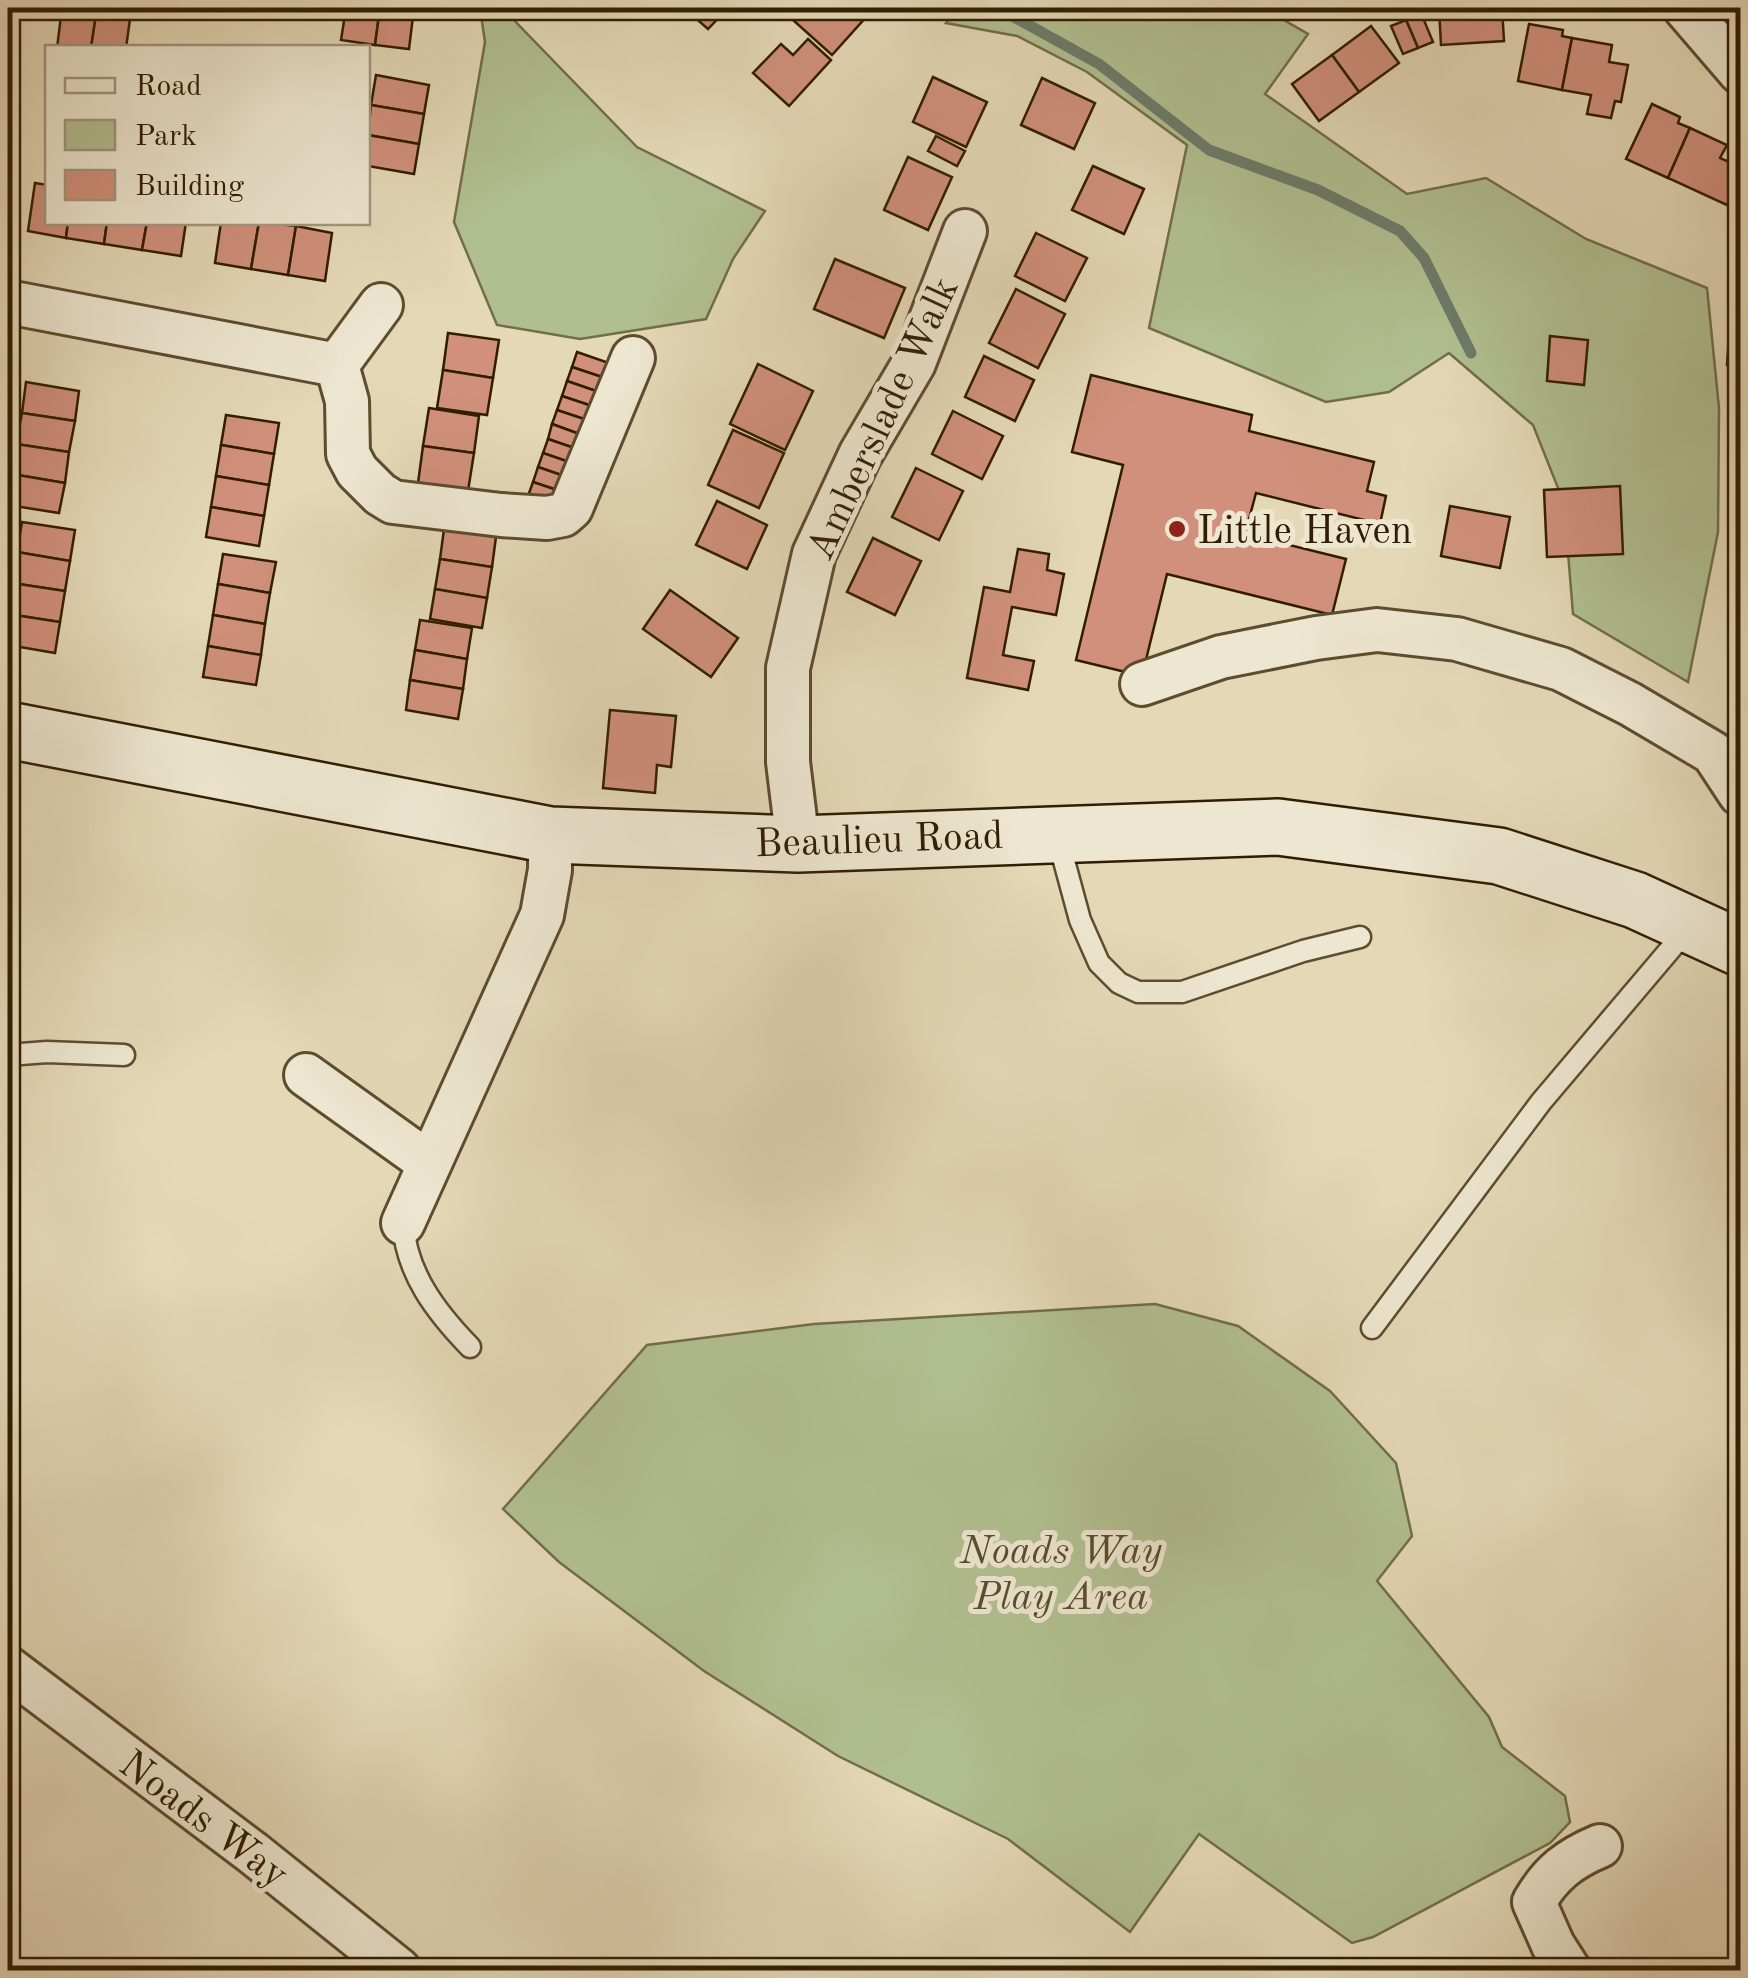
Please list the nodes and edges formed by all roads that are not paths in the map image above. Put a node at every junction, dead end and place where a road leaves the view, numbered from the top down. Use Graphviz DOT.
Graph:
graph roads {
  1 [pos="1684,8"];
  2 [pos="1740,72"];
  3 [pos="965,231"];
  4 [pos="8,302"];
  5 [pos="381,306"];
  6 [pos="632,358"];
  7 [pos="337,365"];
  8 [pos="1142,684"];
  9 [pos="8,730"];
  10 [pos="1740,794"];
  11 [pos="1056,833"];
  12 [pos="550,835"];
  13 [pos="798,844"];
  14 [pos="1692,925"];
  15 [pos="1360,937"];
  16 [pos="1740,948"];
  17 [pos="8,1055"];
  18 [pos="124,1055"];
  19 [pos="306,1075"];
  20 [pos="429,1163"];
  21 [pos="403,1223"];
  22 [pos="1372,1328"];
  23 [pos="470,1348"];
  24 [pos="8,1668"];
  25 [pos="1600,1846"];
  26 [pos="399,1970"];
  27 [pos="1569,1970"];
  1 -- 2 [label="street"];
  3 -- 13 [label="street, Amberslade Walk"];
  4 -- 7 [label="street"];
  5 -- 7 [label="street"];
  6 -- 7 [label="street"];
  8 -- 10 [label="street"];
  9 -- 12 [label="street, Beaulieu Road"];
  11 -- 13 [label="street, Beaulieu Road"];
  11 -- 14 [label="street, Beaulieu Road"];
  11 -- 15 [label="lane"];
  12 -- 13 [label="street, Beaulieu Road"];
  12 -- 20 [label="street"];
  14 -- 16 [label="street, Beaulieu Road"];
  14 -- 22 [label="lane"];
  17 -- 18 [label="lane"];
  19 -- 20 [label="street"];
  20 -- 21 [label="street"];
  21 -- 23 [label="lane"];
  24 -- 26 [label="street, Noads Way"];
  25 -- 27 [label="street"];
}
